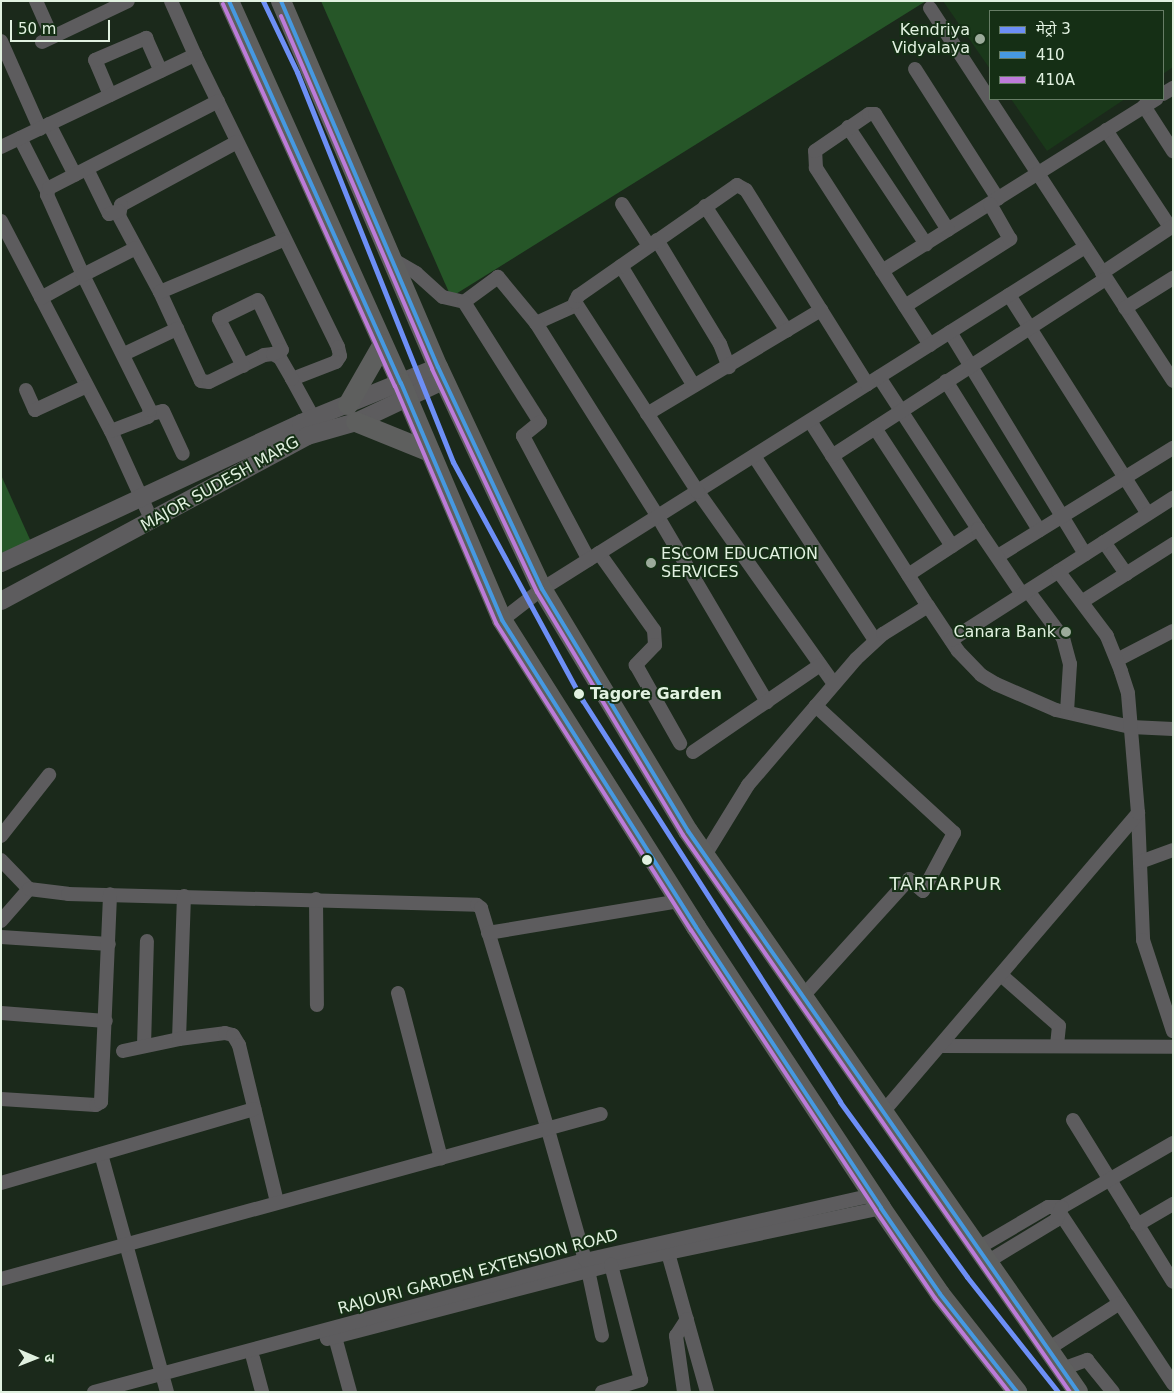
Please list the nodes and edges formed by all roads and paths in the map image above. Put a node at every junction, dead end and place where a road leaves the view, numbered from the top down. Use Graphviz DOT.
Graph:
graph roads {
  1 [pos="36,1"];
  2 [pos="128,1"];
  3 [pos="172,1"];
  4 [pos="229,1"];
  5 [pos="281,1"];
  6 [pos="930,8"];
  7 [pos="1,41"];
  8 [pos="195,55"];
  9 [pos="914,69"];
  10 [pos="161,71"];
  11 [pos="110,95"];
  12 [pos="989,99"];
  13 [pos="990,100"];
  14 [pos="218,101"];
  15 [pos="1150,102"];
  16 [pos="44,127"];
  17 [pos="848,127"];
  18 [pos="1106,130"];
  19 [pos="20,138"];
  20 [pos="237,142"];
  21 [pos="1,147"];
  22 [pos="1173,151"];
  23 [pos="81,172"];
  24 [pos="1038,174"];
  25 [pos="47,191"];
  26 [pos="994,201"];
  27 [pos="622,204"];
  28 [pos="705,206"];
  29 [pos="119,210"];
  30 [pos="1,221"];
  31 [pos="1172,226"];
  32 [pos="948,230"];
  33 [pos="283,240"];
  34 [pos="653,243"];
  35 [pos="926,244"];
  36 [pos="1085,246"];
  37 [pos="136,248"];
  38 [pos="8,249"];
  39 [pos="392,259"];
  40 [pos="621,266"];
  41 [pos="882,270"];
  42 [pos="83,274"];
  43 [pos="1104,276"];
  44 [pos="1172,281"];
  45 [pos="160,292"];
  46 [pos="1009,295"];
  47 [pos="41,298"];
  48 [pos="464,302"];
  49 [pos="576,305"];
  50 [pos="905,306"];
  51 [pos="1125,308"];
  52 [pos="821,310"];
  53 [pos="536,323"];
  54 [pos="177,329"];
  55 [pos="1031,330"];
  56 [pos="787,331"];
  57 [pos="950,332"];
  58 [pos="383,344"];
  59 [pos="930,345"];
  60 [pos="124,354"];
  61 [pos="273,354"];
  62 [pos="970,365"];
  63 [pos="243,366"];
  64 [pos="729,367"];
  65 [pos="441,374"];
  66 [pos="292,379"];
  67 [pos="873,381"];
  68 [pos="946,381"];
  69 [pos="1173,381"];
  70 [pos="87,386"];
  71 [pos="694,386"];
  72 [pos="26,390"];
  73 [pos="404,390"];
  74 [pos="900,411"];
  75 [pos="150,414"];
  76 [pos="352,414"];
  77 [pos="647,414"];
  78 [pos="314,419"];
  79 [pos="810,421"];
  80 [pos="875,428"];
  81 [pos="111,431"];
  82 [pos="1173,448"];
  83 [pos="430,452"];
  84 [pos="183,454"];
  85 [pos="754,456"];
  86 [pos="832,456"];
  87 [pos="1125,478"];
  88 [pos="698,492"];
  89 [pos="142,498"];
  90 [pos="1173,498"];
  91 [pos="1148,514"];
  92 [pos="658,516"];
  93 [pos="1062,516"];
  94 [pos="152,521"];
  95 [pos="978,529"];
  96 [pos="1039,530"];
  97 [pos="1104,542"];
  98 [pos="1173,544"];
  99 [pos="952,546"];
  100 [pos="1085,554"];
  101 [pos="594,556"];
  102 [pos="998,556"];
  103 [pos="1,563"];
  104 [pos="1058,571"];
  105 [pos="1126,574"];
  106 [pos="908,575"];
  107 [pos="542,589"];
  108 [pos="1025,592"];
  109 [pos="1,601"];
  110 [pos="1083,601"];
  111 [pos="928,606"];
  112 [pos="502,620"];
  113 [pos="1173,631"];
  114 [pos="875,640"];
  115 [pos="951,640"];
  116 [pos="1117,660"];
  117 [pos="820,665"];
  118 [pos="834,684"];
  119 [pos="767,702"];
  120 [pos="816,706"];
  121 [pos="1067,712"];
  122 [pos="1131,727"];
  123 [pos="1173,729"];
  124 [pos="680,743"];
  125 [pos="693,752"];
  126 [pos="49,775"];
  127 [pos="1138,813"];
  128 [pos="1,836"];
  129 [pos="1173,850"];
  130 [pos="705,855"];
  131 [pos="1,860"];
  132 [pos="1140,862"];
  133 [pos="29,889"];
  134 [pos="110,894"];
  135 [pos="184,896"];
  136 [pos="316,899"];
  137 [pos="680,901"];
  138 [pos="1,921"];
  139 [pos="488,933"];
  140 [pos="1,937"];
  141 [pos="147,941"];
  142 [pos="108,944"];
  143 [pos="1001,975"];
  144 [pos="398,993"];
  145 [pos="802,996"];
  146 [pos="317,1005"];
  147 [pos="1,1013"];
  148 [pos="106,1021"];
  149 [pos="1173,1031"];
  150 [pos="179,1039"];
  151 [pos="144,1046"];
  152 [pos="941,1046"];
  153 [pos="1057,1046"];
  154 [pos="1173,1047"];
  155 [pos="123,1051"];
  156 [pos="1,1099"];
  157 [pos="254,1109"];
  158 [pos="884,1112"];
  159 [pos="601,1114"];
  160 [pos="1073,1120"];
  161 [pos="548,1130"];
  162 [pos="1173,1143"];
  163 [pos="101,1154"];
  164 [pos="441,1158"];
  165 [pos="1108,1180"];
  166 [pos="1,1182"];
  167 [pos="277,1202"];
  168 [pos="877,1202"];
  169 [pos="1173,1204"];
  170 [pos="1061,1210"];
  171 [pos="1137,1225"];
  172 [pos="125,1245"];
  173 [pos="668,1253"];
  174 [pos="982,1255"];
  175 [pos="586,1265"];
  176 [pos="611,1265"];
  177 [pos="1,1279"];
  178 [pos="1173,1282"];
  179 [pos="1120,1303"];
  180 [pos="687,1319"];
  181 [pos="602,1336"];
  182 [pos="335,1337"];
  183 [pos="1048,1349"];
  184 [pos="253,1358"];
  185 [pos="1062,1369"];
  186 [pos="165,1382"];
  187 [pos="1173,1384"];
  188 [pos="94,1392"];
  189 [pos="124,1392"];
  190 [pos="262,1392"];
  191 [pos="350,1392"];
  192 [pos="602,1392"];
  193 [pos="684,1392"];
  194 [pos="707,1392"];
  195 [pos="1017,1392"];
  196 [pos="1078,1392"];
  197 [pos="1113,1392"];
  1 -- 2 [label="street"];
  3 -- 8 [label="street"];
  4 -- 58 [label="main road"];
  5 -- 39 [label="main road"];
  6 -- 12 [label="street"];
  7 -- 16 [label="street"];
  8 -- 10 [label="street"];
  8 -- 14 [label="street"];
  9 -- 26 [label="street"];
  10 -- 11 [label="street"];
  10 -- 11 [label="street"];
  11 -- 16 [label="street"];
  13 -- 24 [label="street"];
  14 -- 20 [label="street"];
  14 -- 23 [label="street"];
  15 -- 18 [label="street"];
  15 -- 22 [label="street"];
  16 -- 19 [label="street"];
  16 -- 23 [label="street"];
  17 -- 32 [label="street"];
  17 -- 35 [label="street"];
  17 -- 41 [label="street"];
  18 -- 24 [label="street"];
  18 -- 31 [label="street"];
  19 -- 21 [label="street"];
  19 -- 25 [label="street"];
  20 -- 29 [label="street"];
  20 -- 33 [label="street"];
  23 -- 25 [label="street"];
  23 -- 29 [label="street"];
  24 -- 26 [label="street"];
  24 -- 36 [label="street"];
  25 -- 42 [label="street"];
  26 -- 32 [label="street"];
  26 -- 50 [label="street"];
  27 -- 34 [label="street"];
  28 -- 34 [label="street"];
  28 -- 52 [label="street"];
  28 -- 56 [label="street"];
  29 -- 37 [label="street"];
  30 -- 38 [label="street"];
  31 -- 43 [label="street"];
  32 -- 35 [label="street"];
  33 -- 45 [label="street"];
  33 -- 66 [label="street"];
  34 -- 40 [label="street"];
  34 -- 64 [label="street"];
  35 -- 41 [label="street"];
  36 -- 43 [label="street"];
  36 -- 46 [label="street"];
  37 -- 42 [label="street"];
  37 -- 45 [label="street"];
  38 -- 47 [label="street"];
  39 -- 48 [label="street"];
  39 -- 65 [label="main road"];
  40 -- 49 [label="street"];
  40 -- 71 [label="street"];
  41 -- 50 [label="street"];
  42 -- 47 [label="street"];
  42 -- 60 [label="street"];
  43 -- 51 [label="street"];
  43 -- 55 [label="street"];
  44 -- 51 [label="street"];
  45 -- 54 [label="street"];
  46 -- 55 [label="street"];
  46 -- 57 [label="street"];
  47 -- 70 [label="street"];
  48 -- 53 [label="street"];
  48 -- 101 [label="street"];
  49 -- 53 [label="street"];
  49 -- 77 [label="street"];
  50 -- 59 [label="street"];
  51 -- 69 [label="street"];
  52 -- 56 [label="street"];
  52 -- 67 [label="street"];
  53 -- 92 [label="street"];
  54 -- 60 [label="street"];
  54 -- 63 [label="street"];
  55 -- 62 [label="street"];
  55 -- 87 [label="street"];
  56 -- 64 [label="street"];
  57 -- 59 [label="street"];
  57 -- 62 [label="street"];
  58 -- 73 [label="main road"];
  58 -- 76 [label="main road"];
  59 -- 67 [label="street"];
  60 -- 75 [label="street"];
  61 -- 63 [label="street"];
  61 -- 63 [label="street"];
  61 -- 66 [label="street"];
  62 -- 68 [label="street"];
  62 -- 93 [label="street"];
  64 -- 71 [label="street"];
  65 -- 73 [label="street, MAJOR SUDESH MARG"];
  65 -- 107 [label="main road"];
  66 -- 78 [label="street"];
  67 -- 74 [label="street"];
  67 -- 79 [label="street"];
  68 -- 74 [label="street"];
  68 -- 96 [label="street"];
  70 -- 72 [label="street"];
  70 -- 81 [label="street"];
  71 -- 77 [label="street"];
  73 -- 76 [label="street, MAJOR SUDESH MARG"];
  73 -- 83 [label="main road"];
  74 -- 80 [label="street"];
  74 -- 95 [label="street"];
  75 -- 81 [label="street"];
  75 -- 84 [label="street"];
  76 -- 78 [label="street, MAJOR SUDESH MARG"];
  76 -- 83 [label="main road"];
  76 -- 94 [label="street, MAJOR SUDESH MARG"];
  77 -- 88 [label="street"];
  78 -- 89 [label="street, MAJOR SUDESH MARG"];
  79 -- 85 [label="street"];
  79 -- 86 [label="street"];
  80 -- 86 [label="street"];
  80 -- 99 [label="street"];
  81 -- 89 [label="street"];
  82 -- 87 [label="street"];
  83 -- 112 [label="main road"];
  85 -- 88 [label="street"];
  85 -- 114 [label="street"];
  86 -- 106 [label="street"];
  87 -- 91 [label="street"];
  87 -- 93 [label="street"];
  88 -- 92 [label="street"];
  88 -- 117 [label="street"];
  89 -- 94 [label="street"];
  89 -- 103 [label="street, MAJOR SUDESH MARG"];
  90 -- 91 [label="street"];
  91 -- 97 [label="street"];
  92 -- 101 [label="street"];
  92 -- 119 [label="street"];
  93 -- 96 [label="street"];
  93 -- 100 [label="street"];
  94 -- 109 [label="street, MAJOR SUDESH MARG"];
  95 -- 99 [label="street"];
  95 -- 102 [label="street"];
  96 -- 102 [label="street"];
  97 -- 100 [label="street"];
  97 -- 105 [label="street"];
  98 -- 105 [label="street"];
  99 -- 106 [label="street"];
  100 -- 104 [label="street"];
  101 -- 107 [label="street"];
  101 -- 124 [label="street"];
  102 -- 108 [label="street"];
  104 -- 108 [label="street"];
  104 -- 110 [label="street"];
  105 -- 110 [label="street"];
  106 -- 111 [label="street"];
  107 -- 112 [label="street"];
  107 -- 130 [label="main road"];
  108 -- 115 [label="street"];
  108 -- 121 [label="street"];
  110 -- 116 [label="street"];
  111 -- 114 [label="street"];
  111 -- 115 [label="street"];
  112 -- 137 [label="main road"];
  113 -- 116 [label="street"];
  114 -- 118 [label="street"];
  115 -- 121 [label="street"];
  116 -- 122 [label="street"];
  117 -- 118 [label="street"];
  117 -- 119 [label="street"];
  118 -- 120 [label="street"];
  119 -- 125 [label="street"];
  120 -- 130 [label="street"];
  120 -- 145 [label="street"];
  121 -- 122 [label="street"];
  122 -- 123 [label="street"];
  122 -- 127 [label="street"];
  126 -- 128 [label="street"];
  127 -- 132 [label="street"];
  127 -- 143 [label="street"];
  129 -- 132 [label="street"];
  130 -- 145 [label="main road"];
  131 -- 133 [label="street"];
  132 -- 149 [label="street"];
  133 -- 134 [label="street"];
  133 -- 138 [label="street"];
  134 -- 135 [label="street"];
  134 -- 142 [label="street"];
  135 -- 136 [label="street"];
  135 -- 150 [label="street"];
  136 -- 139 [label="street"];
  136 -- 146 [label="street"];
  137 -- 139 [label="street"];
  137 -- 168 [label="main road"];
  139 -- 161 [label="street"];
  140 -- 142 [label="street"];
  141 -- 151 [label="street"];
  142 -- 148 [label="street"];
  143 -- 152 [label="street"];
  143 -- 153 [label="street"];
  144 -- 164 [label="street"];
  145 -- 158 [label="main road"];
  147 -- 148 [label="street"];
  148 -- 156 [label="street"];
  150 -- 151 [label="street"];
  150 -- 157 [label="street"];
  151 -- 155 [label="street"];
  152 -- 153 [label="street"];
  152 -- 158 [label="street"];
  153 -- 154 [label="street"];
  157 -- 163 [label="street"];
  157 -- 167 [label="street"];
  158 -- 174 [label="main road"];
  159 -- 161 [label="street"];
  160 -- 165 [label="street"];
  161 -- 164 [label="street"];
  161 -- 175 [label="street"];
  162 -- 165 [label="street"];
  163 -- 166 [label="street"];
  163 -- 172 [label="street"];
  164 -- 167 [label="street"];
  165 -- 170 [label="street"];
  165 -- 171 [label="street"];
  167 -- 172 [label="street"];
  168 -- 173 [label="street, RAJOURI GARDEN EXTENSION ROAD"];
  168 -- 175 [label="street, RAJOURI GARDEN EXTENSION ROAD"];
  168 -- 195 [label="main road"];
  169 -- 171 [label="street"];
  170 -- 174 [label="street"];
  170 -- 179 [label="street"];
  171 -- 178 [label="street"];
  172 -- 177 [label="street"];
  172 -- 186 [label="street"];
  173 -- 176 [label="street, RAJOURI GARDEN EXTENSION ROAD"];
  173 -- 180 [label="street"];
  174 -- 183 [label="main road"];
  175 -- 176 [label="street, RAJOURI GARDEN EXTENSION ROAD"];
  175 -- 181 [label="street"];
  175 -- 182 [label="street, RAJOURI GARDEN EXTENSION ROAD"];
  175 -- 186 [label="street, RAJOURI GARDEN EXTENSION ROAD"];
  176 -- 192 [label="street"];
  179 -- 183 [label="street"];
  179 -- 187 [label="street"];
  180 -- 193 [label="street"];
  180 -- 194 [label="street"];
  182 -- 184 [label="street, RAJOURI GARDEN EXTENSION ROAD"];
  182 -- 191 [label="street"];
  183 -- 185 [label="main road"];
  184 -- 186 [label="street, RAJOURI GARDEN EXTENSION ROAD"];
  184 -- 190 [label="street"];
  185 -- 196 [label="main road"];
  185 -- 197 [label="street"];
  186 -- 188 [label="street, RAJOURI GARDEN EXTENSION ROAD"];
  186 -- 189 [label="street, RAJOURI GARDEN EXTENSION ROAD"];
}
